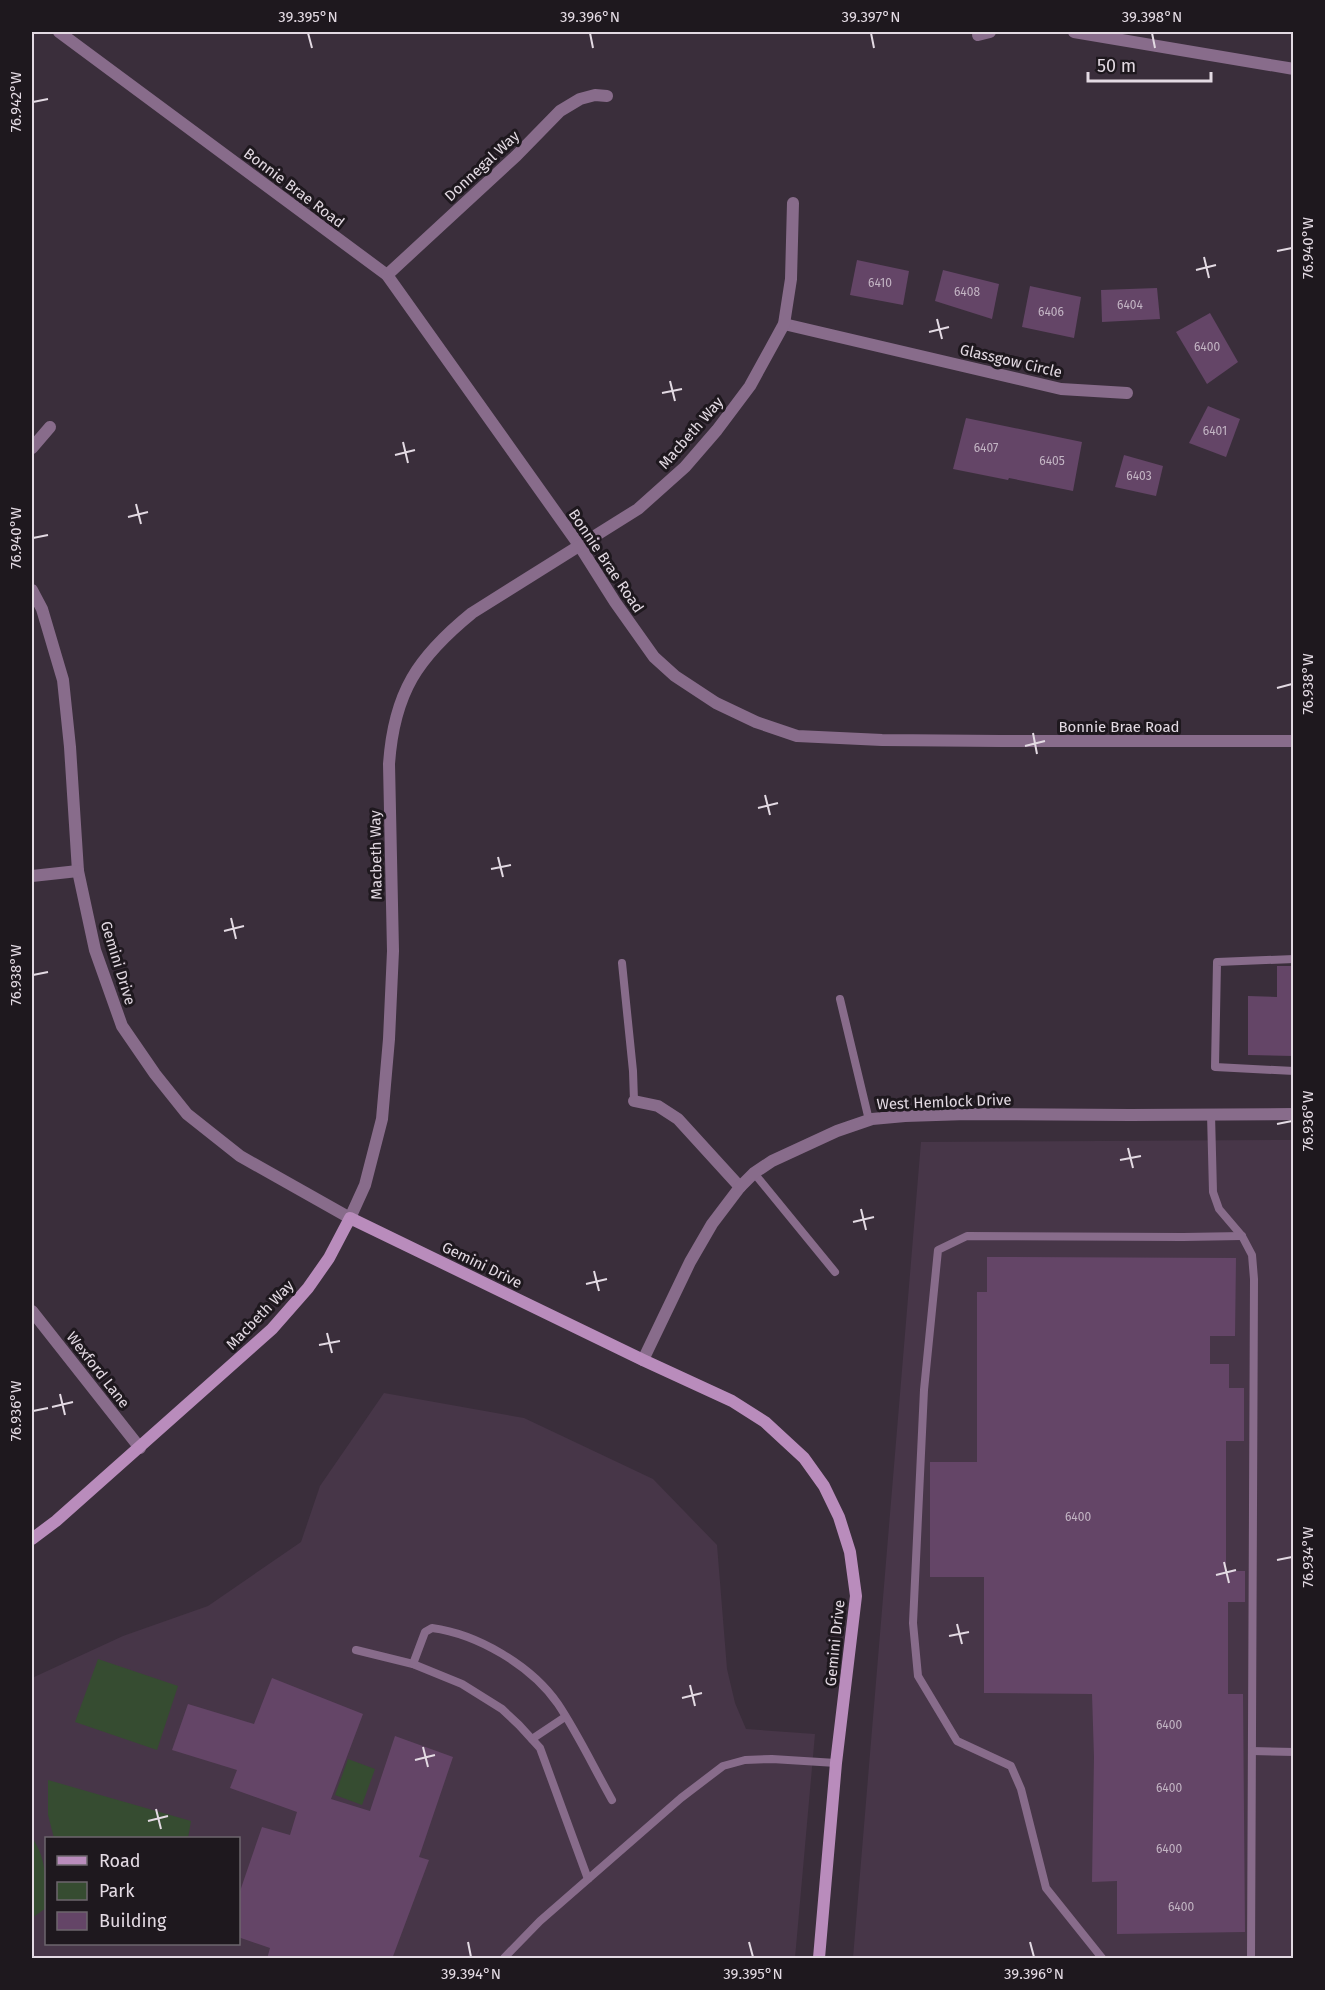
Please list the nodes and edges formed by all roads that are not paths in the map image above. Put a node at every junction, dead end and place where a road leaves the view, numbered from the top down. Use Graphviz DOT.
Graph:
graph roads {
  1 [pos="59,32"];
  2 [pos="1074,32"];
  3 [pos="1293,69"];
  4 [pos="607,96"];
  5 [pos="793,203"];
  6 [pos="387,275"];
  7 [pos="784,324"];
  8 [pos="1127,393"];
  9 [pos="50,427"];
  10 [pos="32,448"];
  11 [pos="579,545"];
  12 [pos="32,590"];
  13 [pos="1293,741"];
  14 [pos="78,871"];
  15 [pos="32,876"];
  16 [pos="1293,959"];
  17 [pos="622,963"];
  18 [pos="840,999"];
  19 [pos="1293,1071"];
  20 [pos="634,1101"];
  21 [pos="1211,1114"];
  22 [pos="1293,1114"];
  23 [pos="869,1120"];
  24 [pos="754,1173"];
  25 [pos="740,1187"];
  26 [pos="350,1218"];
  27 [pos="1242,1236"];
  28 [pos="835,1272"];
  29 [pos="32,1311"];
  30 [pos="643,1360"];
  31 [pos="140,1448"];
  32 [pos="32,1539"];
  33 [pos="356,1650"];
  34 [pos="413,1664"];
  35 [pos="565,1717"];
  36 [pos="532,1739"];
  37 [pos="1252,1751"];
  38 [pos="1293,1752"];
  39 [pos="836,1763"];
  40 [pos="612,1800"];
  41 [pos="588,1879"];
  42 [pos="504,1959"];
  43 [pos="819,1959"];
  44 [pos="1102,1959"];
  45 [pos="1251,1959"];
  1 -- 6 [label="street, Bonnie Brae Road"];
  2 -- 3 [label="street"];
  4 -- 6 [label="street, Donnegal Way"];
  5 -- 7 [label="street, Macbeth Way"];
  6 -- 11 [label="street, Bonnie Brae Road"];
  7 -- 8 [label="street, Glassgow Circle"];
  7 -- 11 [label="street, Macbeth Way"];
  9 -- 10 [label="street"];
  11 -- 13 [label="street, Bonnie Brae Road"];
  11 -- 26 [label="street, Macbeth Way"];
  12 -- 14 [label="street, Gemini Drive"];
  14 -- 15 [label="street"];
  14 -- 26 [label="street, Gemini Drive"];
  16 -- 19 [label="lane"];
  17 -- 20 [label="lane"];
  18 -- 23 [label="lane"];
  20 -- 25 [label="street"];
  21 -- 22 [label="street, West Hemlock Drive"];
  21 -- 23 [label="street, West Hemlock Drive"];
  21 -- 27 [label="lane"];
  23 -- 24 [label="street, West Hemlock Drive"];
  24 -- 25 [label="street, West Hemlock Drive"];
  24 -- 28 [label="lane"];
  25 -- 30 [label="street, West Hemlock Drive"];
  26 -- 30 [label="street, Gemini Drive"];
  26 -- 31 [label="street, Macbeth Way"];
  27 -- 37 [label="lane"];
  27 -- 44 [label="lane"];
  29 -- 31 [label="street, Wexford Lane"];
  30 -- 39 [label="street, Gemini Drive"];
  31 -- 32 [label="street, Macbeth Way"];
  33 -- 34 [label="lane"];
  34 -- 35 [label="lane"];
  34 -- 36 [label="lane"];
  35 -- 36 [label="lane"];
  35 -- 40 [label="lane"];
  36 -- 41 [label="lane"];
  37 -- 38 [label="lane"];
  37 -- 45 [label="lane"];
  39 -- 41 [label="lane"];
  39 -- 43 [label="street, Gemini Drive"];
  41 -- 42 [label="lane"];
}
